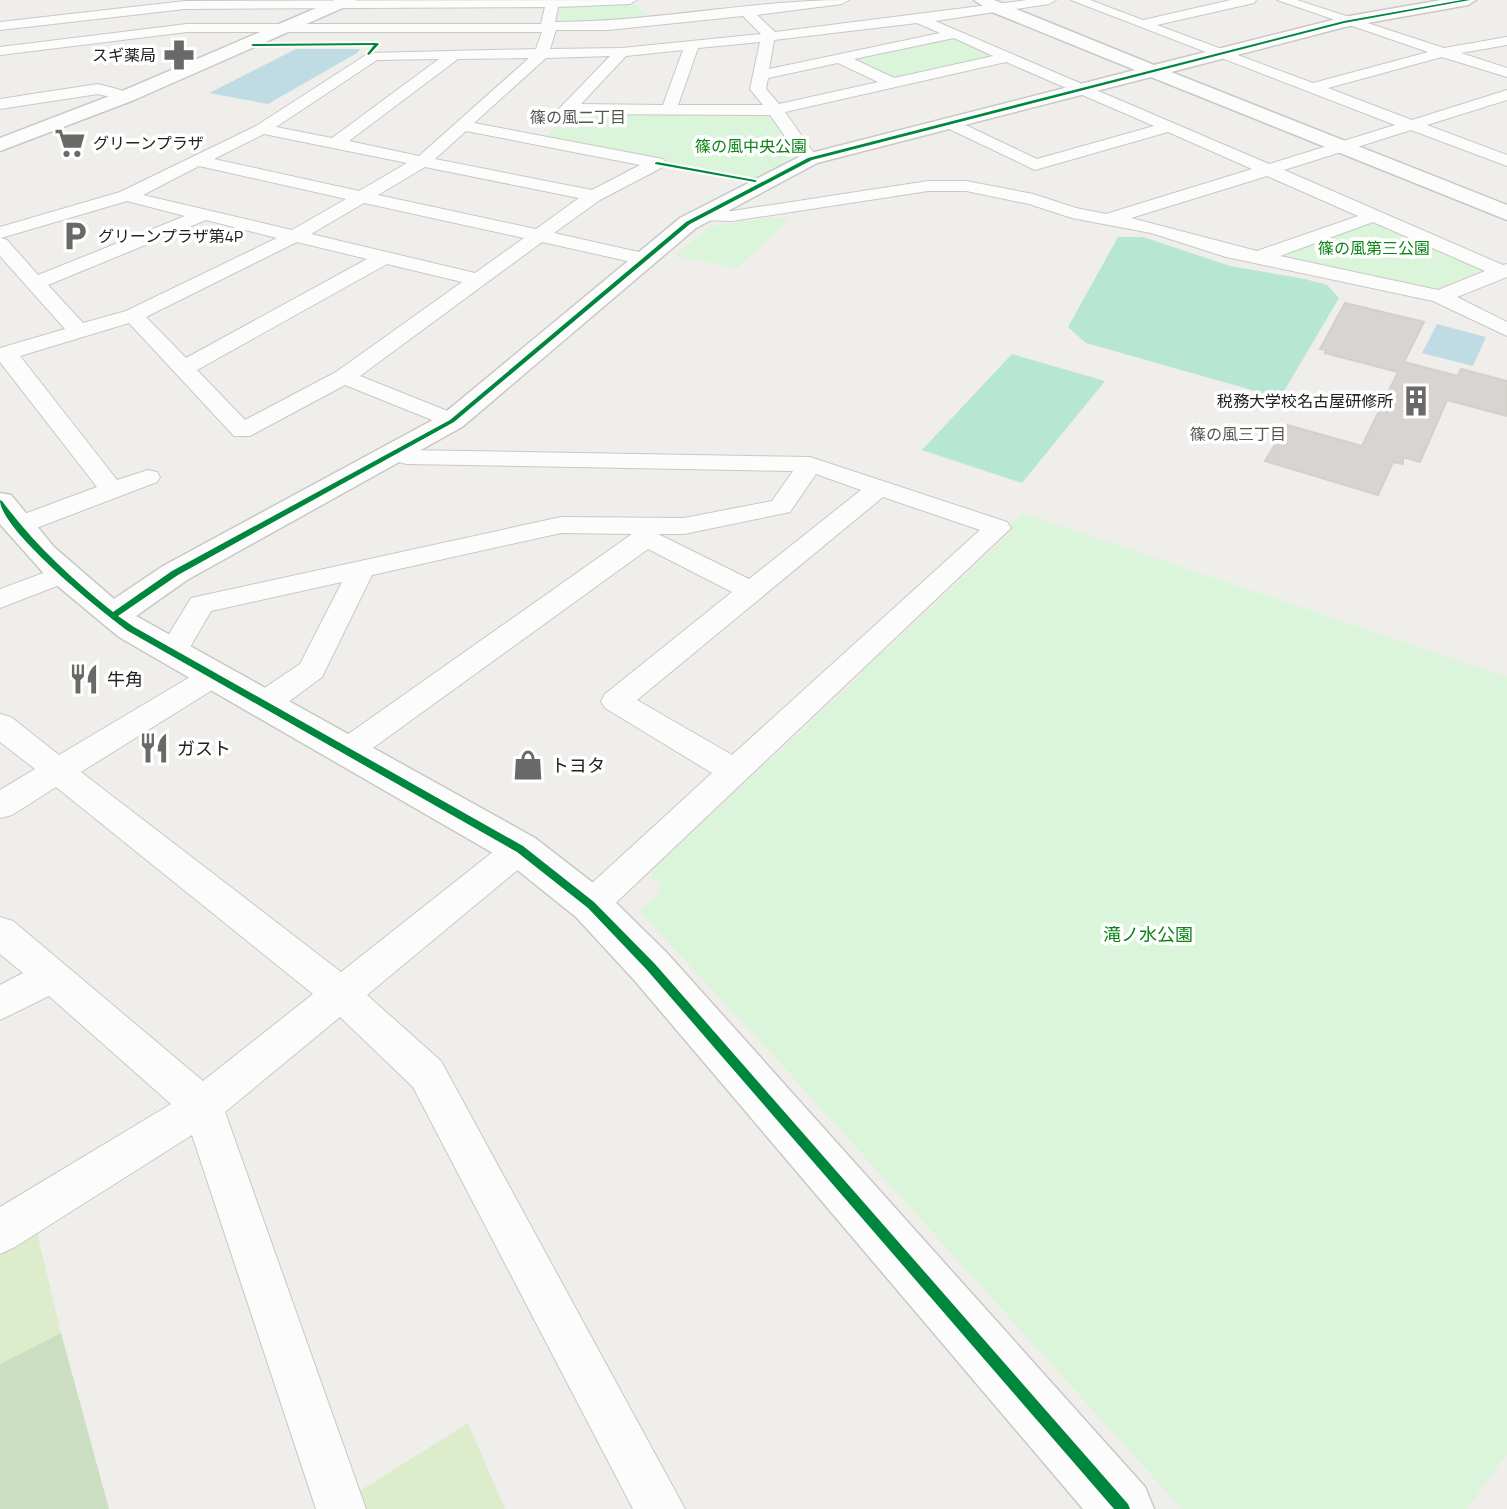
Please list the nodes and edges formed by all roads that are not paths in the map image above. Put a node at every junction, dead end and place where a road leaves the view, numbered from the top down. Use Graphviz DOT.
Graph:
graph roads {
  1 [pos="103,0"];
  2 [pos="229,0"];
  3 [pos="632,0"];
  4 [pos="842,0"];
  5 [pos="1049,0"];
  6 [pos="1078,0"];
  7 [pos="1249,0"];
  8 [pos="1284,0"];
  9 [pos="1468,0"];
  10 [pos="343,2"];
  11 [pos="415,2"];
  12 [pos="547,2"];
  13 [pos="244,4"];
  14 [pos="990,5"];
  15 [pos="132,9"];
  16 [pos="746,12"];
  17 [pos="919,19"];
  18 [pos="1350,21"];
  19 [pos="656,22"];
  20 [pos="1142,24"];
  21 [pos="0,26"];
  22 [pos="548,28"];
  23 [pos="280,29"];
  24 [pos="955,34"];
  25 [pos="768,37"];
  26 [pos="1507,41"];
  27 [pos="112,42"];
  28 [pos="692,46"];
  29 [pos="0,51"];
  30 [pos="622,52"];
  31 [pos="1443,52"];
  32 [pos="1220,53"];
  33 [pos="454,55"];
  34 [pos="541,55"];
  35 [pos="1007,57"];
  36 [pos="841,58"];
  37 [pos="1151,70"];
  38 [pos="1507,73"];
  39 [pos="761,75"];
  40 [pos="891,83"];
  41 [pos="1312,88"];
  42 [pos="1081,89"];
  43 [pos="127,96"];
  44 [pos="1507,96"];
  45 [pos="0,104"];
  46 [pos="568,109"];
  47 [pos="669,109"];
  48 [pos="775,110"];
  49 [pos="949,123"];
  50 [pos="1411,125"];
  51 [pos="463,126"];
  52 [pos="1168,127"];
  53 [pos="262,129"];
  54 [pos="538,139"];
  55 [pos="336,144"];
  56 [pos="0,145"];
  57 [pos="1342,147"];
  58 [pos="810,159"];
  59 [pos="198,161"];
  60 [pos="423,161"];
  61 [pos="1507,161"];
  62 [pos="1035,165"];
  63 [pos="1267,170"];
  64 [pos="966,186"];
  65 [pos="126,196"];
  66 [pos="361,196"];
  67 [pos="594,196"];
  68 [pos="1507,213"];
  69 [pos="203,215"];
  70 [pos="701,215"];
  71 [pos="1374,216"];
  72 [pos="1107,219"];
  73 [pos="0,233"];
  74 [pos="295,236"];
  75 [pos="539,236"];
  76 [pos="0,244"];
  77 [pos="1256,257"];
  78 [pos="384,258"];
  79 [pos="645,260"];
  80 [pos="1505,271"];
  81 [pos="478,279"];
  82 [pos="35,283"];
  83 [pos="1440,296"];
  84 [pos="133,315"];
  85 [pos="1507,330"];
  86 [pos="78,331"];
  87 [pos="3,354"];
  88 [pos="183,369"];
  89 [pos="344,377"];
  90 [pos="452,421"];
  91 [pos="395,454"];
  92 [pos="810,464"];
  93 [pos="148,477"];
  94 [pos="880,487"];
  95 [pos="112,490"];
  96 [pos="7,519"];
  97 [pos="644,532"];
  98 [pos="362,568"];
  99 [pos="65,573"];
  100 [pos="752,591"];
  101 [pos="0,599"];
  102 [pos="113,616"];
  103 [pos="172,654"];
  104 [pos="215,675"];
  105 [pos="265,703"];
  106 [pos="0,725"];
  107 [pos="348,750"];
  108 [pos="58,771"];
  109 [pos="735,772"];
  110 [pos="0,806"];
  111 [pos="520,849"];
  112 [pos="591,905"];
  113 [pos="0,932"];
  114 [pos="52,976"];
  115 [pos="342,995"];
  116 [pos="0,1004"];
  117 [pos="203,1106"];
  118 [pos="0,1232"];
  119 [pos="341,1509"];
  120 [pos="660,1509"];
  121 [pos="1123,1509"];
  1 -- 15 [label="street"];
  2 -- 13 [label="street"];
  3 -- 12 [label="street"];
  3 -- 19 [label="street"];
  4 -- 16 [label="street"];
  5 -- 14 [label="street"];
  6 -- 20 [label="street"];
  7 -- 20 [label="street"];
  8 -- 18 [label="street"];
  9 -- 18 [label="street"];
  10 -- 11 [label="street"];
  10 -- 13 [label="street"];
  10 -- 23 [label="street"];
  11 -- 12 [label="street"];
  12 -- 22 [label="street"];
  13 -- 15 [label="street"];
  14 -- 17 [label="street"];
  14 -- 37 [label="street"];
  15 -- 21 [label="street"];
  15 -- 27 [label="street"];
  16 -- 19 [label="street"];
  16 -- 25 [label="street"];
  17 -- 24 [label="street"];
  17 -- 25 [label="street"];
  18 -- 31 [label="street"];
  18 -- 32 [label="street"];
  19 -- 22 [label="street"];
  20 -- 32 [label="street"];
  22 -- 23 [label="street"];
  22 -- 34 [label="street"];
  23 -- 27 [label="street"];
  23 -- 43 [label="street"];
  24 -- 35 [label="street"];
  24 -- 36 [label="street"];
  25 -- 28 [label="street"];
  25 -- 39 [label="street"];
  26 -- 31 [label="street"];
  27 -- 29 [label="street"];
  28 -- 30 [label="street"];
  28 -- 47 [label="street"];
  30 -- 34 [label="street"];
  30 -- 46 [label="street"];
  31 -- 38 [label="street"];
  31 -- 41 [label="street"];
  32 -- 37 [label="street"];
  32 -- 41 [label="street"];
  33 -- 34 [label="street"];
  33 -- 53 [label="street"];
  33 -- 55 [label="street"];
  34 -- 51 [label="street"];
  35 -- 40 [label="street"];
  35 -- 42 [label="street"];
  36 -- 39 [label="street"];
  36 -- 40 [label="street"];
  37 -- 42 [label="street"];
  37 -- 57 [label="street"];
  39 -- 48 [label="street"];
  40 -- 48 [label="street"];
  41 -- 50 [label="street"];
  42 -- 49 [label="street"];
  42 -- 52 [label="street"];
  43 -- 45 [label="street"];
  43 -- 56 [label="street"];
  44 -- 50 [label="street"];
  46 -- 47 [label="street"];
  46 -- 54 [label="street"];
  47 -- 48 [label="street"];
  48 -- 58 [label="street"];
  49 -- 58 [label="street"];
  49 -- 62 [label="street"];
  50 -- 57 [label="street"];
  50 -- 61 [label="street"];
  51 -- 54 [label="street"];
  51 -- 60 [label="street"];
  52 -- 62 [label="street"];
  52 -- 63 [label="street"];
  53 -- 55 [label="street"];
  53 -- 59 [label="street"];
  54 -- 67 [label="street"];
  55 -- 60 [label="street"];
  57 -- 63 [label="street"];
  57 -- 68 [label="street"];
  58 -- 70 [label="street"];
  59 -- 65 [label="street"];
  59 -- 66 [label="street"];
  60 -- 66 [label="street"];
  60 -- 67 [label="street"];
  62 -- 64 [label="street"];
  63 -- 71 [label="street"];
  63 -- 72 [label="street"];
  64 -- 70 [label="street"];
  64 -- 72 [label="street"];
  65 -- 69 [label="street"];
  65 -- 73 [label="street"];
  66 -- 74 [label="street"];
  66 -- 75 [label="street"];
  67 -- 75 [label="street"];
  69 -- 74 [label="street"];
  69 -- 82 [label="street"];
  70 -- 79 [label="street"];
  71 -- 77 [label="street"];
  71 -- 80 [label="street"];
  72 -- 77 [label="street"];
  74 -- 78 [label="street"];
  74 -- 84 [label="street"];
  75 -- 79 [label="street"];
  75 -- 81 [label="street"];
  76 -- 82 [label="street"];
  77 -- 83 [label="street"];
  78 -- 81 [label="street"];
  78 -- 88 [label="street"];
  79 -- 90 [label="street"];
  80 -- 83 [label="street"];
  81 -- 89 [label="street"];
  82 -- 86 [label="street"];
  83 -- 85 [label="street"];
  84 -- 86 [label="street"];
  84 -- 88 [label="street"];
  86 -- 87 [label="street"];
  87 -- 95 [label="street"];
  88 -- 89 [label="street"];
  89 -- 90 [label="street"];
  90 -- 91 [label="street"];
  91 -- 92 [label="street"];
  91 -- 102 [label="street"];
  92 -- 94 [label="street"];
  92 -- 97 [label="street"];
  93 -- 95 [label="street"];
  94 -- 100 [label="street"];
  94 -- 109 [label="street"];
  95 -- 96 [label="street"];
  96 -- 99 [label="street"];
  97 -- 98 [label="street"];
  97 -- 100 [label="street"];
  97 -- 107 [label="street"];
  98 -- 103 [label="street"];
  98 -- 105 [label="street"];
  99 -- 101 [label="street"];
  99 -- 102 [label="street"];
  100 -- 109 [label="street"];
  102 -- 103 [label="street"];
  103 -- 104 [label="street"];
  104 -- 105 [label="street"];
  104 -- 108 [label="street"];
  105 -- 107 [label="street"];
  106 -- 108 [label="street"];
  107 -- 111 [label="street"];
  108 -- 110 [label="street"];
  108 -- 115 [label="street"];
  109 -- 112 [label="street"];
  111 -- 112 [label="street"];
  111 -- 115 [label="street"];
  112 -- 121 [label="street"];
  113 -- 114 [label="street"];
  114 -- 116 [label="street"];
  114 -- 117 [label="street"];
  115 -- 117 [label="street"];
  115 -- 120 [label="street"];
  117 -- 118 [label="street"];
  117 -- 119 [label="street"];
}
